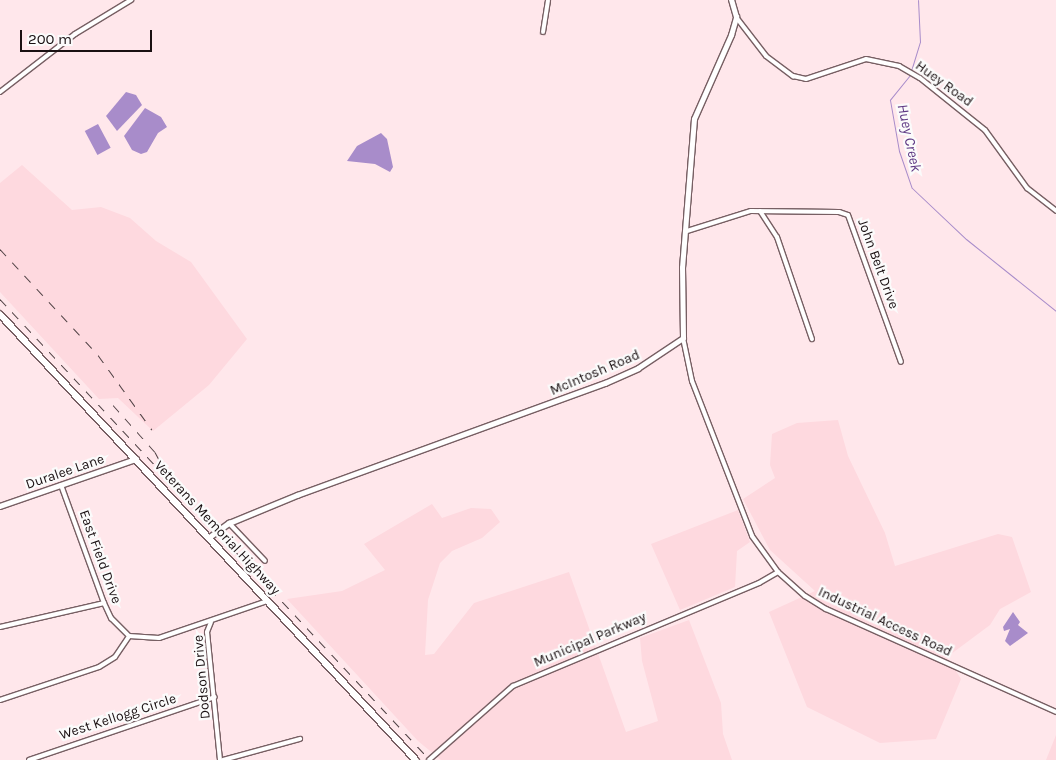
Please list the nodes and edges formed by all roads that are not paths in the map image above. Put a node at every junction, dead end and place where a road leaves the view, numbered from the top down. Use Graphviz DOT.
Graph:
graph roads {
  1 [pos="131,0"];
  2 [pos="548,0"];
  3 [pos="731,0"];
  4 [pos="736,17"];
  5 [pos="543,32"];
  6 [pos="0,92"];
  7 [pos="760,211"];
  8 [pos="1056,211"];
  9 [pos="687,231"];
  10 [pos="0,314"];
  11 [pos="683,338"];
  12 [pos="812,339"];
  13 [pos="901,362"];
  14 [pos="136,459"];
  15 [pos="62,485"];
  16 [pos="0,506"];
  17 [pos="229,522"];
  18 [pos="208,538"];
  19 [pos="265,562"];
  20 [pos="778,572"];
  21 [pos="267,601"];
  22 [pos="104,603"];
  23 [pos="211,622"];
  24 [pos="0,627"];
  25 [pos="129,636"];
  26 [pos="215,697"];
  27 [pos="0,700"];
  28 [pos="1056,712"];
  29 [pos="300,739"];
  30 [pos="29,760"];
  31 [pos="222,760"];
  32 [pos="416,760"];
  33 [pos="429,760"];
  1 -- 6 [label="street"];
  2 -- 5 [label="street"];
  3 -- 4 [label="street, Huey Road"];
  4 -- 8 [label="street, Huey Road"];
  4 -- 9 [label="street"];
  7 -- 9 [label="street, John Belt Drive"];
  7 -- 12 [label="street"];
  7 -- 13 [label="street, John Belt Drive"];
  9 -- 11 [label="street"];
  10 -- 14 [label="main road, Veterans Memorial Highway"];
  11 -- 17 [label="street, McIntosh Road"];
  11 -- 20 [label="street, Industrial Access Road"];
  14 -- 15 [label="street, Duralee Lane"];
  14 -- 18 [label="main road, Veterans Memorial Highway"];
  15 -- 16 [label="street, Duralee Lane"];
  15 -- 22 [label="street, East Field Drive"];
  17 -- 18 [label="street, McIntosh Road"];
  17 -- 19 [label="street"];
  18 -- 21 [label="main road, Veterans Memorial Highway"];
  20 -- 28 [label="street, Industrial Access Road"];
  20 -- 33 [label="street, Municipal Parkway"];
  21 -- 23 [label="street, Dodson Drive"];
  21 -- 32 [label="main road, Veterans Memorial Highway"];
  22 -- 24 [label="street"];
  22 -- 25 [label="street, East Field Drive"];
  23 -- 25 [label="street"];
  23 -- 26 [label="street, Dodson Drive"];
  25 -- 27 [label="street"];
  26 -- 30 [label="street, West Kellogg Circle"];
  26 -- 31 [label="street, Dodson Drive"];
  29 -- 31 [label="street"];
}
